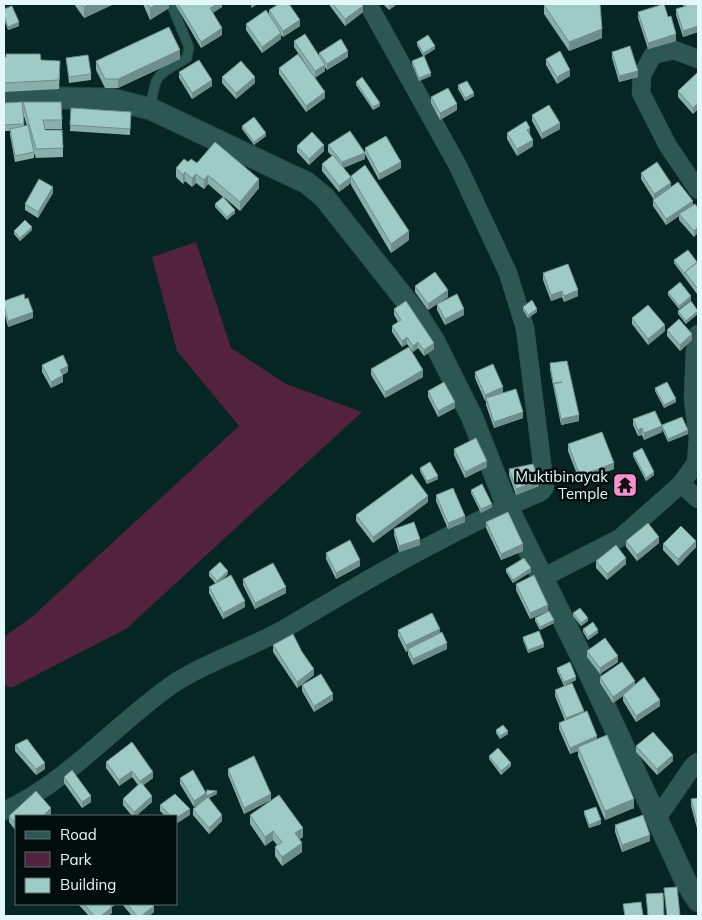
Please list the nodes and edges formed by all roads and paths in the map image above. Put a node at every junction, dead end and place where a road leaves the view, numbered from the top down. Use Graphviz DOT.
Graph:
graph roads {
  1 [pos="171,4"];
  2 [pos="368,4"];
  3 [pos="698,59"];
  4 [pos="4,97"];
  5 [pos="151,108"];
  6 [pos="698,190"];
  7 [pos="698,334"];
  8 [pos="681,484"];
  9 [pos="698,499"];
  10 [pos="507,506"];
  11 [pos="542,578"];
  12 [pos="698,762"];
  13 [pos="4,811"];
  14 [pos="658,818"];
  15 [pos="698,901"];
  1 -- 5 [label="lane"];
  2 -- 10 [label="street"];
  3 -- 6 [label="street"];
  4 -- 5 [label="street"];
  5 -- 10 [label="street"];
  7 -- 8 [label="street"];
  8 -- 9 [label="street"];
  8 -- 11 [label="street"];
  10 -- 11 [label="street"];
  10 -- 13 [label="street"];
  11 -- 14 [label="street"];
  12 -- 14 [label="street"];
  14 -- 15 [label="street"];
}
